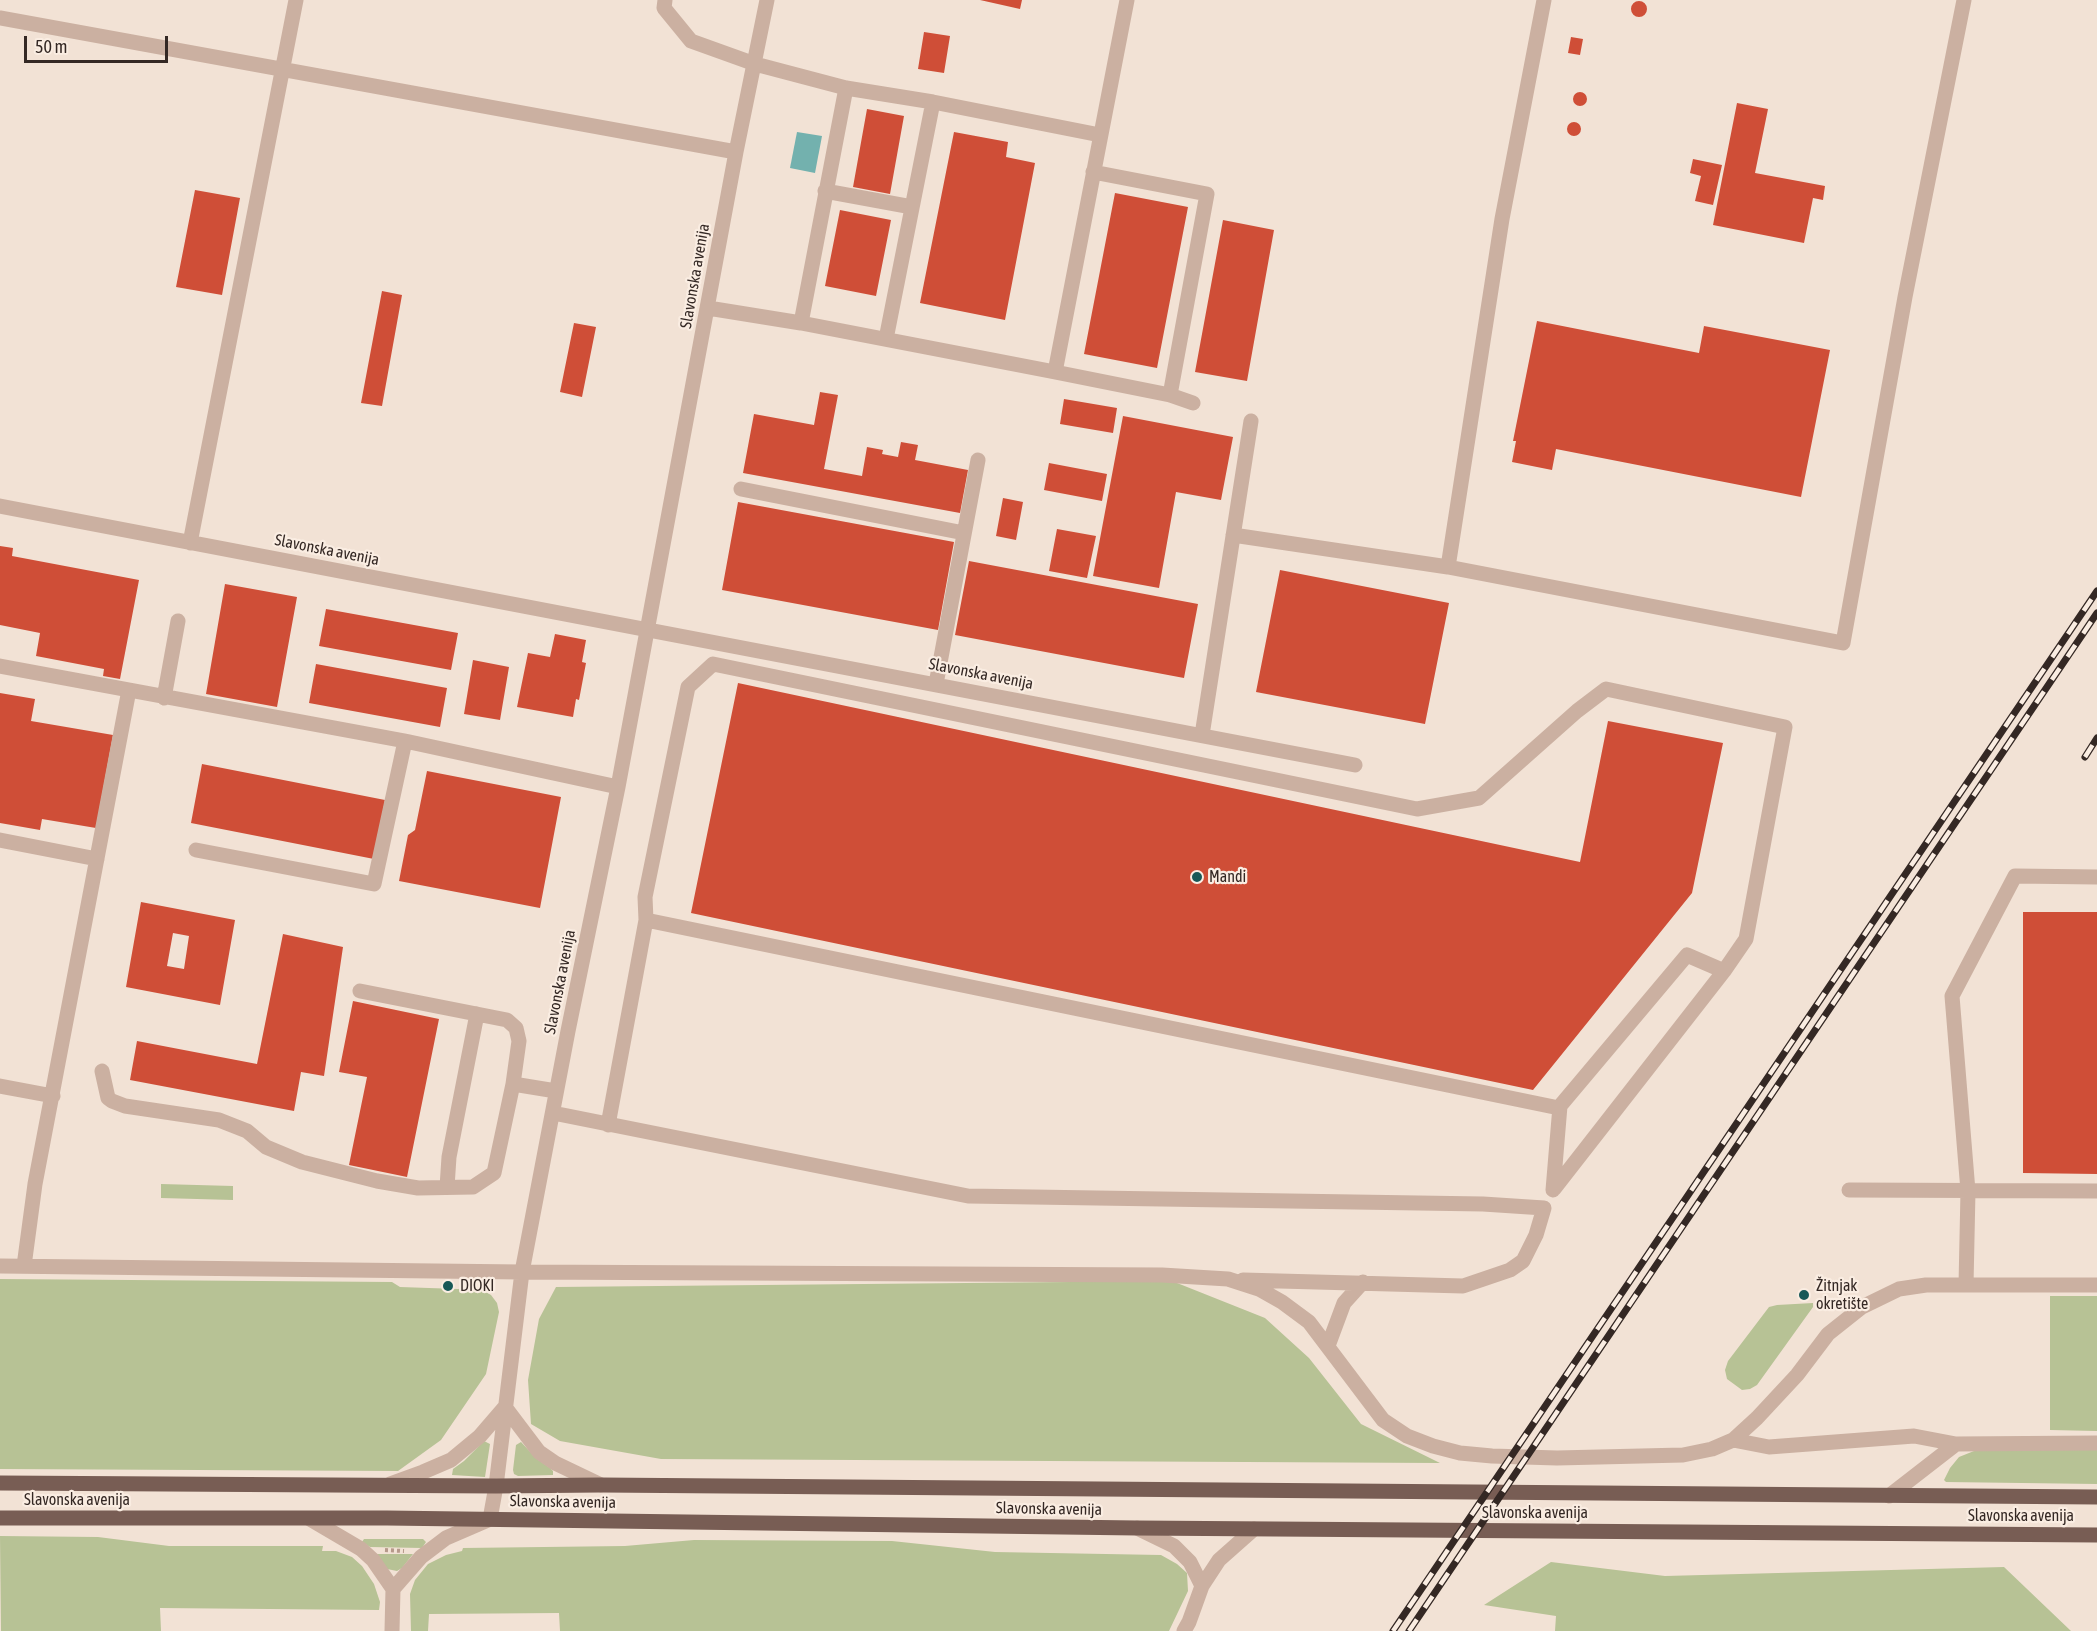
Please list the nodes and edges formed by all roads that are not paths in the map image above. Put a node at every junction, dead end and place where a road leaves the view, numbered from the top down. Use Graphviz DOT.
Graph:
graph roads {
  1 [pos="296,0"];
  2 [pos="665,0"];
  3 [pos="766,0"];
  4 [pos="1127,0"];
  5 [pos="1544,0"];
  6 [pos="1964,0"];
  7 [pos="0,18"];
  8 [pos="755,64"];
  9 [pos="283,70"];
  10 [pos="846,88"];
  11 [pos="933,102"];
  12 [pos="1100,135"];
  13 [pos="736,152"];
  14 [pos="1093,172"];
  15 [pos="825,191"];
  16 [pos="912,207"];
  17 [pos="708,308"];
  18 [pos="801,323"];
  19 [pos="886,339"];
  20 [pos="1055,372"];
  21 [pos="1170,394"];
  22 [pos="1193,403"];
  23 [pos="1251,421"];
  24 [pos="978,460"];
  25 [pos="741,489"];
  26 [pos="0,506"];
  27 [pos="964,533"];
  28 [pos="1233,535"];
  29 [pos="190,543"];
  30 [pos="1448,567"];
  31 [pos="178,621"];
  32 [pos="647,629"];
  33 [pos="0,666"];
  34 [pos="936,684"];
  35 [pos="129,690"];
  36 [pos="164,698"];
  37 [pos="1202,735"];
  38 [pos="405,741"];
  39 [pos="1355,765"];
  40 [pos="618,787"];
  41 [pos="0,840"];
  42 [pos="196,850"];
  43 [pos="97,859"];
  44 [pos="2097,877"];
  45 [pos="646,921"];
  46 [pos="1724,971"];
  47 [pos="360,991"];
  48 [pos="477,1014"];
  49 [pos="102,1071"];
  50 [pos="513,1084"];
  51 [pos="0,1086"];
  52 [pos="556,1091"];
  53 [pos="53,1096"];
  54 [pos="1559,1108"];
  55 [pos="553,1113"];
  56 [pos="609,1125"];
  57 [pos="447,1187"];
  58 [pos="1554,1189"];
  59 [pos="1849,1190"];
  60 [pos="1968,1191"];
  61 [pos="2097,1191"];
  62 [pos="1544,1208"];
  63 [pos="0,1266"];
  64 [pos="24,1266"];
  65 [pos="522,1272"];
  66 [pos="1228,1279"];
  67 [pos="1363,1282"];
  68 [pos="1966,1285"];
  69 [pos="2097,1285"];
  70 [pos="1328,1346"];
  71 [pos="505,1407"];
  72 [pos="1733,1440"];
  73 [pos="2097,1443"];
  74 [pos="1956,1444"];
  75 [pos="0,1483"];
  76 [pos="390,1484"];
  77 [pos="601,1485"];
  78 [pos="496,1486"];
  79 [pos="1889,1496"];
  80 [pos="2097,1497"];
  81 [pos="0,1518"];
  82 [pos="310,1519"];
  83 [pos="490,1519"];
  84 [pos="1137,1528"];
  85 [pos="1254,1529"];
  86 [pos="2097,1535"];
  87 [pos="1202,1586"];
  88 [pos="393,1589"];
  89 [pos="392,1631"];
  90 [pos="1184,1631"];
  1 -- 9 [label="street"];
  2 -- 8 [label="street"];
  3 -- 8 [label="street, Slavonska avenija"];
  4 -- 12 [label="street"];
  5 -- 30 [label="street"];
  6 -- 30 [label="street"];
  7 -- 9 [label="street"];
  8 -- 10 [label="street"];
  8 -- 13 [label="street, Slavonska avenija"];
  9 -- 13 [label="street"];
  9 -- 29 [label="street"];
  10 -- 11 [label="street"];
  10 -- 15 [label="street"];
  11 -- 12 [label="street"];
  11 -- 16 [label="street"];
  12 -- 14 [label="street"];
  13 -- 17 [label="street, Slavonska avenija"];
  14 -- 20 [label="street"];
  14 -- 21 [label="street"];
  15 -- 16 [label="street"];
  15 -- 18 [label="street"];
  16 -- 19 [label="street"];
  17 -- 18 [label="street"];
  17 -- 32 [label="street, Slavonska avenija"];
  18 -- 19 [label="street"];
  19 -- 20 [label="street"];
  20 -- 21 [label="street"];
  21 -- 22 [label="street"];
  23 -- 28 [label="street"];
  24 -- 27 [label="street"];
  25 -- 27 [label="street"];
  26 -- 29 [label="street, Slavonska avenija"];
  27 -- 34 [label="street"];
  28 -- 30 [label="street"];
  28 -- 37 [label="street"];
  29 -- 32 [label="street, Slavonska avenija"];
  31 -- 36 [label="street"];
  32 -- 34 [label="street, Slavonska avenija"];
  32 -- 40 [label="street, Slavonska avenija"];
  33 -- 35 [label="street"];
  34 -- 37 [label="street, Slavonska avenija"];
  35 -- 36 [label="street"];
  35 -- 43 [label="street"];
  36 -- 38 [label="street"];
  37 -- 39 [label="street, Slavonska avenija"];
  38 -- 40 [label="street"];
  38 -- 42 [label="street"];
  40 -- 52 [label="street, Slavonska avenija"];
  41 -- 43 [label="street"];
  43 -- 53 [label="street"];
  44 -- 60 [label="street"];
  45 -- 46 [label="street"];
  45 -- 54 [label="street"];
  45 -- 56 [label="street"];
  46 -- 54 [label="street"];
  46 -- 58 [label="street"];
  47 -- 48 [label="street"];
  48 -- 50 [label="street"];
  48 -- 57 [label="street"];
  49 -- 57 [label="street"];
  50 -- 52 [label="street"];
  50 -- 57 [label="street"];
  51 -- 53 [label="street"];
  52 -- 55 [label="street, Slavonska avenija"];
  53 -- 64 [label="street"];
  54 -- 58 [label="street"];
  55 -- 56 [label="street"];
  55 -- 65 [label="street, Slavonska avenija"];
  56 -- 62 [label="street"];
  58 -- 62 [label="street"];
  59 -- 60 [label="street"];
  60 -- 61 [label="street"];
  60 -- 68 [label="street"];
  62 -- 67 [label="street"];
  63 -- 64 [label="street"];
  64 -- 65 [label="street"];
  65 -- 66 [label="street"];
  65 -- 71 [label="street, Slavonska avenija"];
  66 -- 67 [label="street"];
  66 -- 70 [label="street"];
  67 -- 70 [label="street"];
  68 -- 69 [label="street"];
  68 -- 72 [label="street"];
  70 -- 72 [label="street"];
  71 -- 76 [label="street, Slavonska avenija"];
  71 -- 77 [label="street, Slavonska avenija"];
  71 -- 78 [label="street, Slavonska avenija"];
  72 -- 74 [label="street"];
  73 -- 74 [label="street"];
  74 -- 79 [label="street"];
  75 -- 76 [label="main road, Slavonska avenija"];
  76 -- 78 [label="main road, Slavonska avenija"];
  77 -- 78 [label="main road, Slavonska avenija"];
  77 -- 79 [label="main road, Slavonska avenija"];
  78 -- 83 [label="street"];
  79 -- 80 [label="main road, Slavonska avenija"];
  81 -- 82 [label="main road, Slavonska avenija"];
  82 -- 83 [label="main road, Slavonska avenija"];
  82 -- 88 [label="street"];
  83 -- 84 [label="main road, Slavonska avenija"];
  83 -- 88 [label="street"];
  84 -- 85 [label="main road, Slavonska avenija"];
  84 -- 87 [label="street"];
  85 -- 86 [label="main road, Slavonska avenija"];
  85 -- 87 [label="street"];
  87 -- 90 [label="street"];
  88 -- 89 [label="street"];
}
